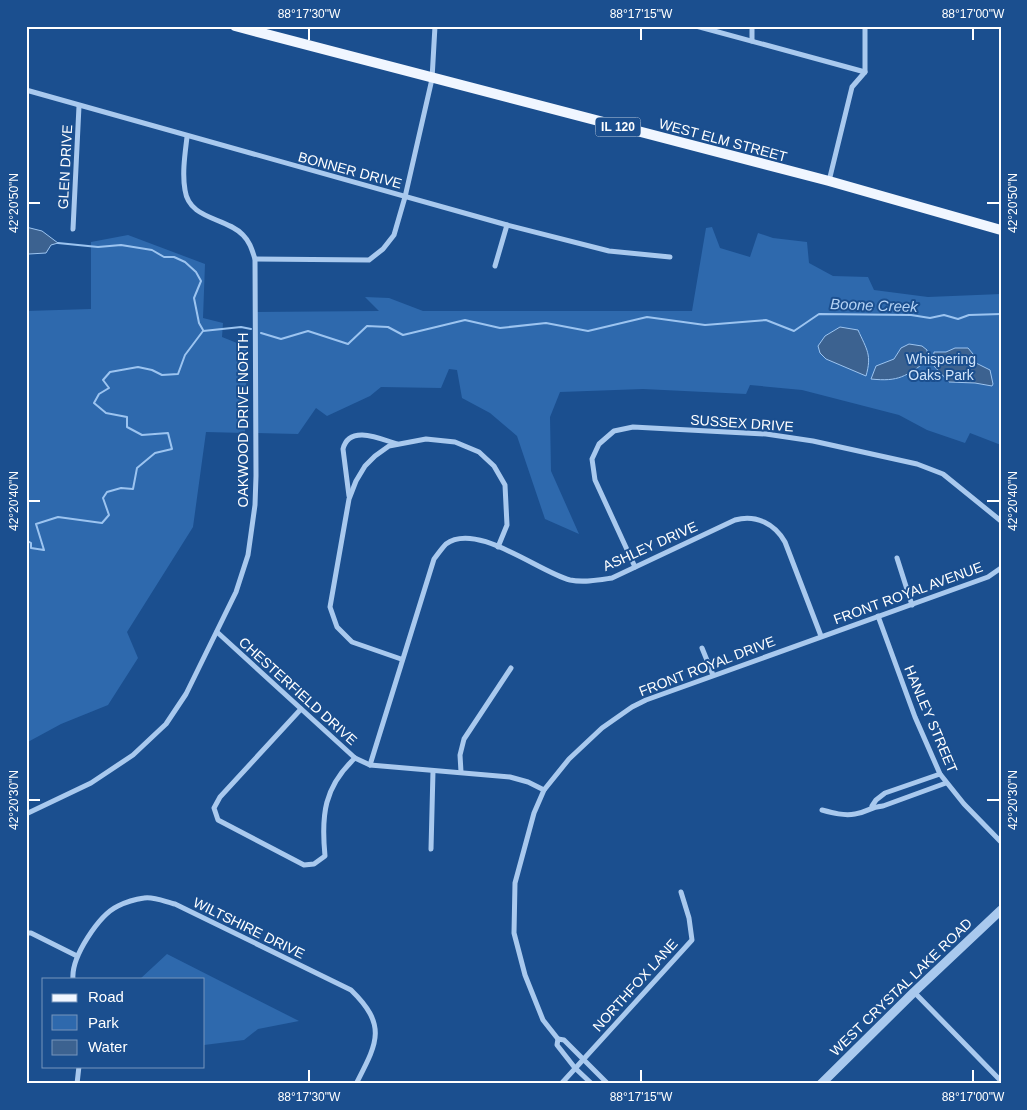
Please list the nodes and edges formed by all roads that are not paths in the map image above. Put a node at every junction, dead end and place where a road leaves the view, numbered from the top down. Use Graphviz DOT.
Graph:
graph roads {
  1 [pos="235,26"];
  2 [pos="435,26"];
  3 [pos="696,26"];
  4 [pos="752,26"];
  5 [pos="865,26"];
  6 [pos="752,41"];
  7 [pos="865,72"];
  8 [pos="432,79"];
  9 [pos="26,90"];
  10 [pos="79,106"];
  11 [pos="187,136"];
  12 [pos="829,181"];
  13 [pos="405,197"];
  14 [pos="508,225"];
  15 [pos="73,229"];
  16 [pos="1001,230"];
  17 [pos="670,257"];
  18 [pos="255,259"];
  19 [pos="495,266"];
  20 [pos="397,444"];
  21 [pos="349,499"];
  22 [pos="1001,522"];
  23 [pos="498,547"];
  24 [pos="897,558"];
  25 [pos="635,567"];
  26 [pos="1001,568"];
  27 [pos="912,604"];
  28 [pos="878,616"];
  29 [pos="216,632"];
  30 [pos="821,636"];
  31 [pos="702,648"];
  32 [pos="402,659"];
  33 [pos="511,668"];
  34 [pos="713,675"];
  35 [pos="301,709"];
  36 [pos="355,758"];
  37 [pos="370,765"];
  38 [pos="433,771"];
  39 [pos="461,772"];
  40 [pos="940,774"];
  41 [pos="946,783"];
  42 [pos="544,790"];
  43 [pos="872,806"];
  44 [pos="822,810"];
  45 [pos="26,814"];
  46 [pos="1001,842"];
  47 [pos="431,849"];
  48 [pos="681,892"];
  49 [pos="1001,910"];
  50 [pos="26,933"];
  51 [pos="77,956"];
  52 [pos="73,978"];
  53 [pos="914,992"];
  54 [pos="558,1039"];
  55 [pos="582,1060"];
  56 [pos="79,1068"];
  57 [pos="575,1068"];
  58 [pos="1001,1081"];
  59 [pos="77,1084"];
  60 [pos="356,1084"];
  61 [pos="561,1084"];
  62 [pos="592,1084"];
  63 [pos="608,1084"];
  64 [pos="821,1084"];
  1 -- 8 [label="main road, WEST ELM STREET / IL 120"];
  2 -- 8 [label="street"];
  3 -- 6 [label="street"];
  4 -- 6 [label="street"];
  5 -- 7 [label="street"];
  6 -- 7 [label="street"];
  7 -- 12 [label="street"];
  8 -- 12 [label="main road, WEST ELM STREET / IL 120"];
  8 -- 13 [label="street"];
  9 -- 10 [label="street, BONNER DRIVE"];
  10 -- 11 [label="street, BONNER DRIVE"];
  10 -- 15 [label="street, GLEN DRIVE"];
  11 -- 13 [label="street, BONNER DRIVE"];
  11 -- 18 [label="street"];
  12 -- 16 [label="main road, WEST ELM STREET / IL 120"];
  13 -- 14 [label="street, BONNER DRIVE"];
  13 -- 18 [label="street"];
  14 -- 17 [label="street, BONNER DRIVE"];
  14 -- 19 [label="street"];
  18 -- 29 [label="street, OAKWOOD DRIVE NORTH"];
  20 -- 21 [label="street"];
  20 -- 21 [label="street"];
  20 -- 23 [label="street"];
  21 -- 32 [label="street"];
  22 -- 25 [label="street, SUSSEX DRIVE"];
  23 -- 25 [label="street, ASHLEY DRIVE"];
  23 -- 32 [label="street, ASHLEY DRIVE"];
  24 -- 27 [label="street"];
  25 -- 30 [label="street, ASHLEY DRIVE"];
  26 -- 27 [label="street, FRONT ROYAL AVENUE"];
  27 -- 28 [label="street, FRONT ROYAL AVENUE"];
  28 -- 30 [label="street, FRONT ROYAL AVENUE"];
  28 -- 40 [label="street, HANLEY STREET"];
  29 -- 35 [label="street, CHESTERFIELD DRIVE"];
  29 -- 45 [label="street, OAKWOOD DRIVE NORTH"];
  30 -- 34 [label="street, FRONT ROYAL DRIVE"];
  31 -- 34 [label="street"];
  32 -- 37 [label="street, ASHLEY DRIVE"];
  33 -- 39 [label="street"];
  34 -- 42 [label="street, FRONT ROYAL DRIVE"];
  35 -- 36 [label="street, CHESTERFIELD DRIVE"];
  35 -- 36 [label="street"];
  36 -- 37 [label="street, CHESTERFIELD DRIVE"];
  37 -- 38 [label="street, CHESTERFIELD DRIVE"];
  38 -- 39 [label="street, CHESTERFIELD DRIVE"];
  38 -- 47 [label="street"];
  39 -- 42 [label="street, CHESTERFIELD DRIVE"];
  40 -- 41 [label="street, HANLEY STREET"];
  40 -- 43 [label="street"];
  41 -- 43 [label="street"];
  41 -- 46 [label="street, HANLEY STREET"];
  42 -- 54 [label="street, FRONT ROYAL DRIVE"];
  43 -- 44 [label="street"];
  48 -- 55 [label="street, NORTHFOX LANE"];
  49 -- 53 [label="street, WEST CRYSTAL LAKE ROAD"];
  50 -- 51 [label="street"];
  51 -- 52 [label="street, WILTSHIRE DRIVE"];
  51 -- 60 [label="street, WILTSHIRE DRIVE"];
  53 -- 58 [label="street"];
  53 -- 64 [label="street, WEST CRYSTAL LAKE ROAD"];
  54 -- 55 [label="street"];
  54 -- 57 [label="street"];
  55 -- 57 [label="street"];
  55 -- 63 [label="street"];
  56 -- 59 [label="street"];
  57 -- 61 [label="street"];
  57 -- 62 [label="street"];
}
